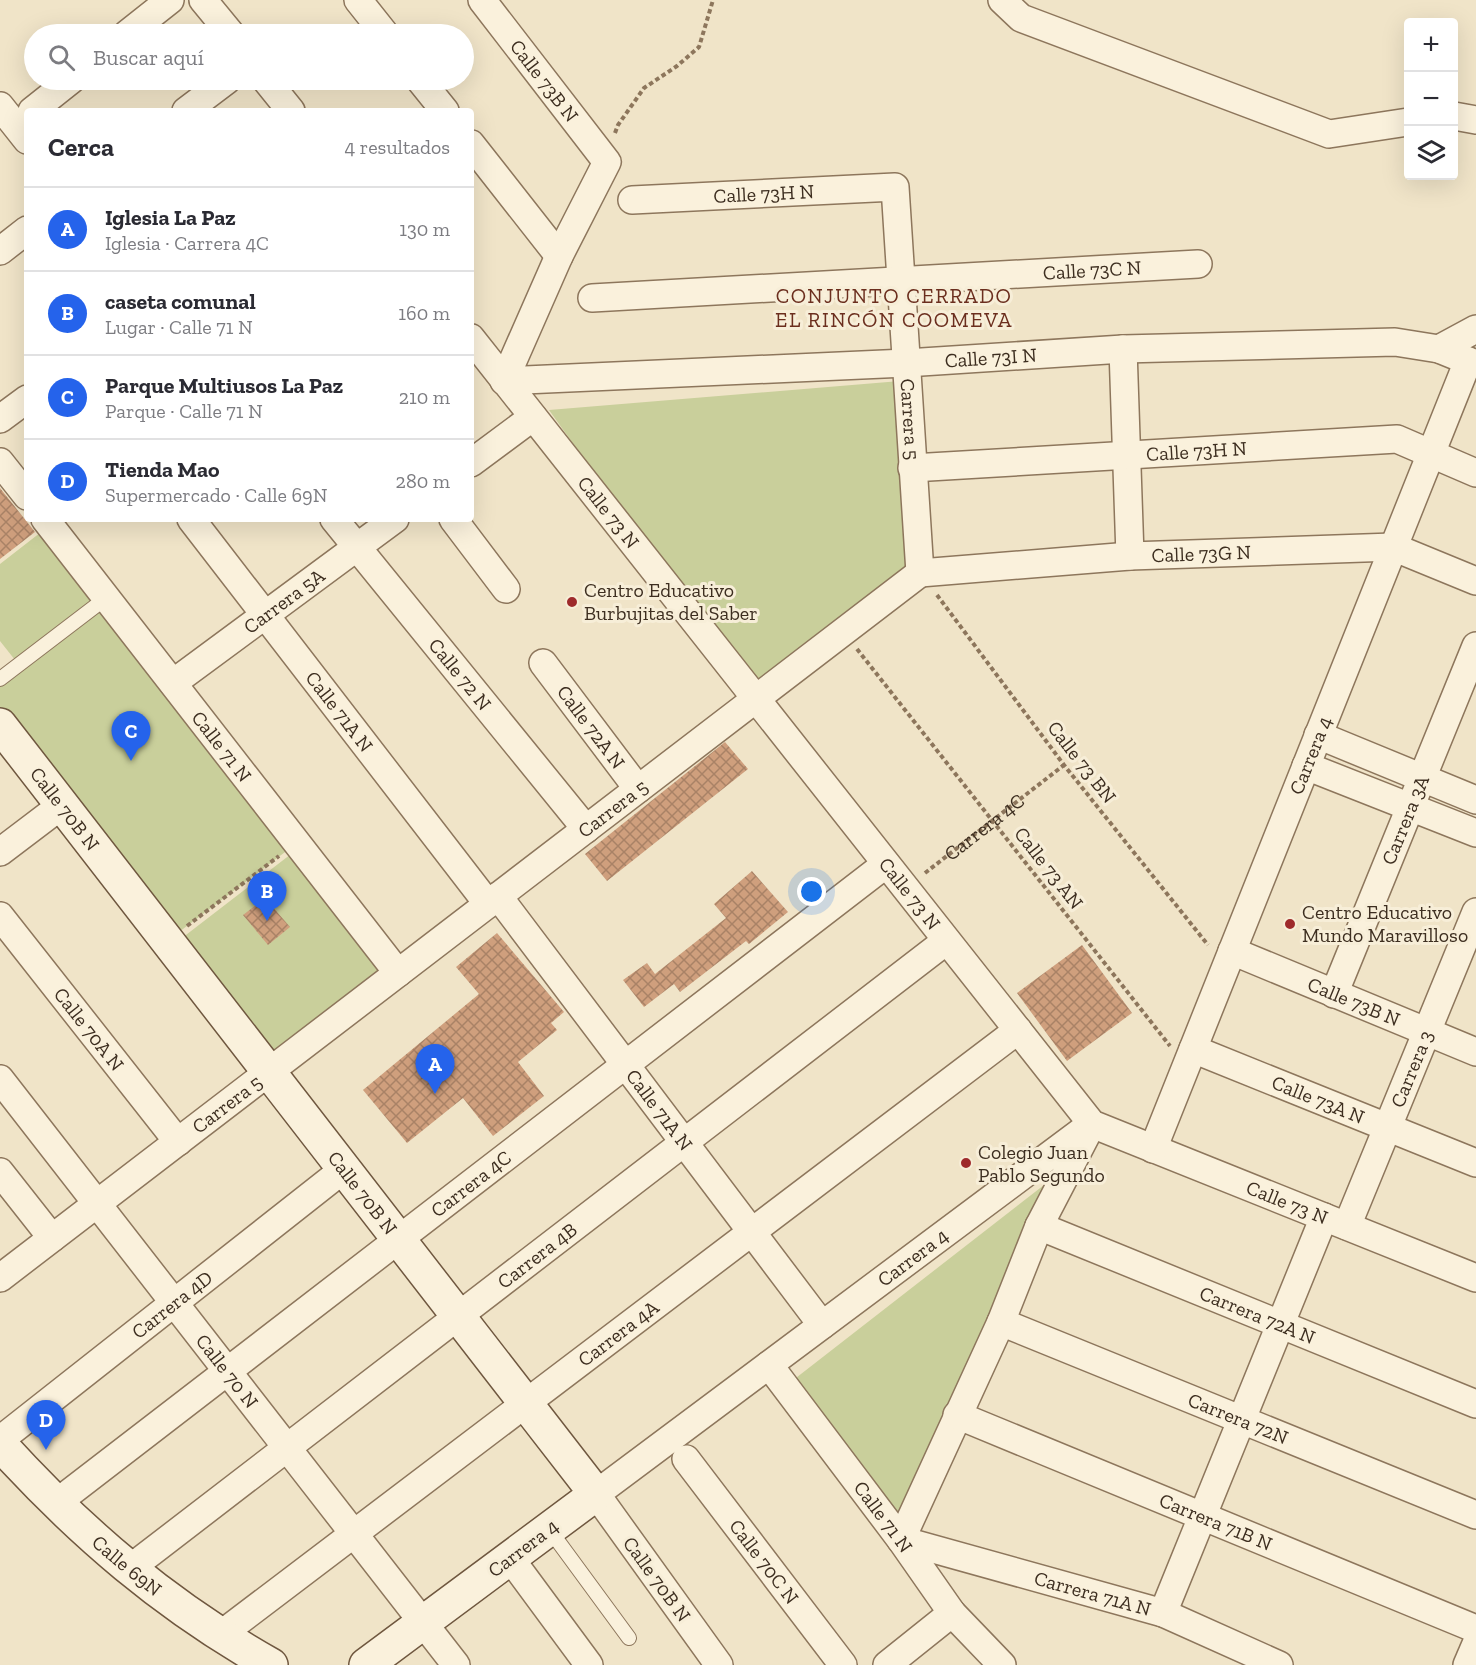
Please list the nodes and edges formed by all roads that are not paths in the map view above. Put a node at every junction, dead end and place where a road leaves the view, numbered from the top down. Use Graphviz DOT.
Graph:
graph roads {
  1 [pos="170,0"];
  2 [pos="204,0"];
  3 [pos="358,0"];
  4 [pos="482,0"];
  5 [pos="1002,0"];
  6 [pos="140,24"];
  7 [pos="223,24"];
  8 [pos="377,24"];
  9 [pos="58,90"];
  10 [pos="214,90"];
  11 [pos="274,90"];
  12 [pos="428,90"];
  13 [pos="35,108"];
  14 [pos="190,108"];
  15 [pos="289,108"];
  16 [pos="443,108"];
  17 [pos="1458,117"];
  18 [pos="1476,120"];
  19 [pos="1404,123"];
  20 [pos="474,148"];
  21 [pos="895,187"];
  22 [pos="632,200"];
  23 [pos="24,232"];
  24 [pos="0,250"];
  25 [pos="559,256"];
  26 [pos="1198,264"];
  27 [pos="900,281"];
  28 [pos="592,298"];
  29 [pos="1476,329"];
  30 [pos="474,343"];
  31 [pos="1123,349"];
  32 [pos="1439,349"];
  33 [pos="1472,362"];
  34 [pos="906,363"];
  35 [pos="504,381"];
  36 [pos="24,401"];
  37 [pos="533,417"];
  38 [pos="0,419"];
  39 [pos="1431,454"];
  40 [pos="1126,455"];
  41 [pos="474,461"];
  42 [pos="0,462"];
  43 [pos="912,468"];
  44 [pos="1476,473"];
  45 [pos="24,492"];
  46 [pos="47,522"];
  47 [pos="193,522"];
  48 [pos="336,522"];
  49 [pos="391,522"];
  50 [pos="455,522"];
  51 [pos="357,547"];
  52 [pos="1393,547"];
  53 [pos="1130,556"];
  54 [pos="920,573"];
  55 [pos="1476,581"];
  56 [pos="506,589"];
  57 [pos="106,598"];
  58 [pos="265,615"];
  59 [pos="1476,646"];
  60 [pos="543,663"];
  61 [pos="0,679"];
  62 [pos="173,683"];
  63 [pos="756,699"];
  64 [pos="0,725"];
  65 [pos="1318,735"];
  66 [pos="1306,766"];
  67 [pos="1422,778"];
  68 [pos="638,789"];
  69 [pos="1476,800"];
  70 [pos="62,805"];
  71 [pos="1410,807"];
  72 [pos="586,829"];
  73 [pos="1476,833"];
  74 [pos="0,852"];
  75 [pos="886,864"];
  76 [pos="493,900"];
  77 [pos="1476,912"];
  78 [pos="0,916"];
  79 [pos="946,940"];
  80 [pos="1470,945"];
  81 [pos="1229,959"];
  82 [pos="398,973"];
  83 [pos="1334,994"];
  84 [pos="1018,1030"];
  85 [pos="1427,1032"];
  86 [pos="1476,1052"];
  87 [pos="1190,1057"];
  88 [pos="625,1065"];
  89 [pos="269,1072"];
  90 [pos="0,1079"];
  91 [pos="1092,1124"];
  92 [pos="1388,1127"];
  93 [pos="178,1142"];
  94 [pos="684,1142"];
  95 [pos="1153,1149"];
  96 [pos="1476,1163"];
  97 [pos="344,1169"];
  98 [pos="0,1172"];
  99 [pos="97,1204"];
  100 [pos="1336,1221"];
  101 [pos="1040,1226"];
  102 [pos="752,1232"];
  103 [pos="52,1238"];
  104 [pos="399,1239"];
  105 [pos="3,1269"];
  106 [pos="1476,1278"];
  107 [pos="174,1302"];
  108 [pos="458,1316"];
  109 [pos="1001,1322"];
  110 [pos="1281,1324"];
  111 [pos="822,1325"];
  112 [pos="769,1365"];
  113 [pos="227,1371"];
  114 [pos="526,1404"];
  115 [pos="1476,1404"];
  116 [pos="957,1415"];
  117 [pos="1241,1420"];
  118 [pos="0,1442"];
  119 [pos="287,1448"];
  120 [pos="686,1459"];
  121 [pos="596,1494"];
  122 [pos="55,1504"];
  123 [pos="1476,1515"];
  124 [pos="1202,1516"];
  125 [pos="549,1529"];
  126 [pos="354,1534"];
  127 [pos="901,1540"];
  128 [pos="510,1558"];
  129 [pos="128,1570"];
  130 [pos="952,1613"];
  131 [pos="1163,1613"];
  132 [pos="423,1623"];
  133 [pos="1476,1629"];
  134 [pos="219,1636"];
  135 [pos="629,1638"];
  136 [pos="1476,1644"];
  137 [pos="271,1665"];
  138 [pos="366,1665"];
  139 [pos="456,1665"];
  140 [pos="589,1665"];
  141 [pos="719,1665"];
  142 [pos="843,1665"];
  143 [pos="887,1665"];
  144 [pos="1002,1665"];
  145 [pos="1279,1665"];
  146 [pos="1467,1665"];
  1 -- 6 [label="street"];
  2 -- 7 [label="street"];
  3 -- 8 [label="street"];
  4 -- 25 [label="street, Calle 73B N"];
  5 -- 19 [label="street"];
  9 -- 13 [label="street"];
  10 -- 14 [label="street"];
  11 -- 15 [label="street"];
  12 -- 16 [label="street"];
  17 -- 18 [label="street"];
  20 -- 25 [label="street"];
  21 -- 22 [label="street, Calle 73H N"];
  21 -- 27 [label="street, Carrera 5"];
  23 -- 24 [label="street"];
  25 -- 35 [label="street"];
  26 -- 27 [label="street, Calle 73C N"];
  27 -- 28 [label="street, Calle 73C N"];
  27 -- 34 [label="street, Carrera 5"];
  29 -- 32 [label="street"];
  30 -- 35 [label="street, Calle 73 N"];
  31 -- 32 [label="street, Calle 73I N"];
  31 -- 34 [label="street, Calle 73I N"];
  31 -- 40 [label="street"];
  32 -- 33 [label="street, Calle 73I N"];
  33 -- 39 [label="street, Carrera 4"];
  34 -- 35 [label="street, Calle 73I N"];
  34 -- 43 [label="street, Carrera 5"];
  35 -- 37 [label="street, Calle 73 N"];
  36 -- 38 [label="street"];
  37 -- 41 [label="street"];
  37 -- 63 [label="street, Calle 73 N"];
  39 -- 40 [label="street, Calle 73H N"];
  39 -- 44 [label="street, Calle 73H N"];
  39 -- 52 [label="street, Carrera 4"];
  40 -- 43 [label="street, Calle 73H N"];
  40 -- 53 [label="street"];
  42 -- 45 [label="street"];
  43 -- 54 [label="street, Carrera 5"];
  46 -- 57 [label="street, Calle 71 N"];
  47 -- 58 [label="street, Calle 71A N"];
  48 -- 51 [label="street, Calle 72 N"];
  49 -- 51 [label="street, Carrera 5A"];
  50 -- 56 [label="street"];
  51 -- 58 [label="street, Carrera 5A"];
  51 -- 72 [label="street, Calle 72 N"];
  52 -- 53 [label="street, Calle 73G N"];
  52 -- 55 [label="street, Calle 73G N"];
  52 -- 65 [label="street, Carrera 4"];
  53 -- 54 [label="street, Calle 73G N"];
  54 -- 63 [label="street, Carrera 5"];
  57 -- 61 [label="lane"];
  57 -- 62 [label="street, Calle 71 N"];
  58 -- 62 [label="street, Carrera 5A"];
  58 -- 76 [label="street, Calle 71A N"];
  59 -- 67 [label="street, Carrera 3A"];
  60 -- 68 [label="street, Calle 72A N"];
  62 -- 82 [label="street, Calle 71 N"];
  63 -- 68 [label="street, Carrera 5"];
  63 -- 75 [label="street, Calle 73 N"];
  64 -- 70 [label="street, Calle 70B N"];
  65 -- 66 [label="street, Carrera 4"];
  65 -- 67 [label="street"];
  66 -- 71 [label="street"];
  66 -- 81 [label="street, Carrera 4"];
  67 -- 69 [label="street"];
  67 -- 71 [label="street, Carrera 3A"];
  68 -- 72 [label="street, Carrera 5"];
  70 -- 74 [label="street"];
  70 -- 89 [label="street, Calle 70B N"];
  71 -- 73 [label="street"];
  71 -- 83 [label="street, Carrera 3A"];
  72 -- 76 [label="street, Carrera 5"];
  75 -- 79 [label="street, Calle 73 N"];
  75 -- 88 [label="street, Carrera 4C"];
  76 -- 82 [label="street, Carrera 5"];
  76 -- 88 [label="street, Calle 71A N"];
  77 -- 80 [label="street, Carrera 3"];
  78 -- 93 [label="street, Calle 70A N"];
  79 -- 84 [label="street, Calle 73 N"];
  79 -- 94 [label="street, Carrera 4B"];
  80 -- 85 [label="street, Carrera 3"];
  81 -- 83 [label="street, Calle 73B N"];
  81 -- 87 [label="street, Carrera 4"];
  82 -- 89 [label="street, Carrera 5"];
  83 -- 85 [label="street, Calle 73B N"];
  84 -- 91 [label="street, Calle 73 N"];
  84 -- 102 [label="street, Carrera 4A"];
  85 -- 86 [label="street, Calle 73B N"];
  85 -- 92 [label="street, Carrera 3"];
  87 -- 92 [label="street, Calle 73A N"];
  87 -- 95 [label="street, Carrera 4"];
  88 -- 94 [label="street, Calle 71A N"];
  88 -- 104 [label="street, Carrera 4C"];
  89 -- 93 [label="street, Carrera 5"];
  89 -- 97 [label="street, Calle 70B N"];
  90 -- 99 [label="street, Calle 70 N"];
  91 -- 95 [label="street, Calle 73 N"];
  91 -- 101 [label="street"];
  91 -- 111 [label="street, Carrera 4"];
  92 -- 96 [label="street, Calle 73A N"];
  92 -- 100 [label="street, Carrera 3"];
  93 -- 99 [label="street, Carrera 5"];
  94 -- 102 [label="street, Calle 71A N"];
  94 -- 108 [label="street, Carrera 4B"];
  95 -- 100 [label="street, Calle 73 N"];
  97 -- 104 [label="street, Calle 70B N"];
  97 -- 107 [label="street, Carrera 4D"];
  98 -- 103 [label="street"];
  99 -- 103 [label="street, Carrera 5"];
  99 -- 107 [label="street, Calle 70 N"];
  100 -- 106 [label="street, Calle 73 N"];
  100 -- 110 [label="street, Carrera 3"];
  101 -- 109 [label="street"];
  101 -- 110 [label="street, Carrera 72A N"];
  102 -- 111 [label="street, Calle 71A N"];
  102 -- 114 [label="street, Carrera 4A"];
  103 -- 105 [label="street, Carrera 5"];
  104 -- 108 [label="street, Calle 70B N"];
  104 -- 113 [label="street, Carrera 4C"];
  107 -- 113 [label="street, Calle 70 N"];
  107 -- 118 [label="street, Carrera 4D"];
  108 -- 114 [label="street, Calle 70B N"];
  108 -- 119 [label="street, Carrera 4B"];
  109 -- 116 [label="street"];
  109 -- 117 [label="street, Carrera 72N"];
  110 -- 115 [label="street, Carrera 72A N"];
  110 -- 117 [label="street, Carrera 3"];
  111 -- 112 [label="street, Carrera 4"];
  112 -- 121 [label="street, Carrera 4"];
  112 -- 127 [label="street, Calle 71 N"];
  113 -- 119 [label="street, Calle 70 N"];
  113 -- 122 [label="street, Carrera 4C"];
  114 -- 121 [label="street, Calle 70B N"];
  114 -- 126 [label="street, Carrera 4A"];
  116 -- 124 [label="street, Carrera 71B N"];
  116 -- 127 [label="street"];
  117 -- 123 [label="street, Carrera 72N"];
  117 -- 124 [label="street, Carrera 3"];
  118 -- 122 [label="street, Calle 69N"];
  119 -- 126 [label="street, Calle 70 N"];
  119 -- 129 [label="street, Carrera 4B"];
  120 -- 142 [label="street, Calle 70C N"];
  121 -- 125 [label="street, Carrera 4"];
  121 -- 141 [label="street, Calle 70B N"];
  122 -- 129 [label="street, Calle 69N"];
  124 -- 131 [label="street, Carrera 3"];
  124 -- 133 [label="street, Carrera 71B N"];
  125 -- 128 [label="street, Carrera 4"];
  125 -- 135 [label="lane"];
  126 -- 132 [label="street, Calle 70 N"];
  126 -- 134 [label="street, Carrera 4A"];
  127 -- 130 [label="street, Calle 71 N"];
  127 -- 131 [label="street, Carrera 71A N"];
  128 -- 132 [label="street, Carrera 4"];
  128 -- 140 [label="street"];
  129 -- 134 [label="street, Calle 69N"];
  130 -- 143 [label="street"];
  130 -- 144 [label="street, Calle 71 N"];
  131 -- 145 [label="street, Carrera 71A N"];
  132 -- 138 [label="street, Carrera 4"];
  132 -- 139 [label="street, Calle 70 N"];
  134 -- 137 [label="street, Calle 69N"];
  136 -- 146 [label="street"];
}
